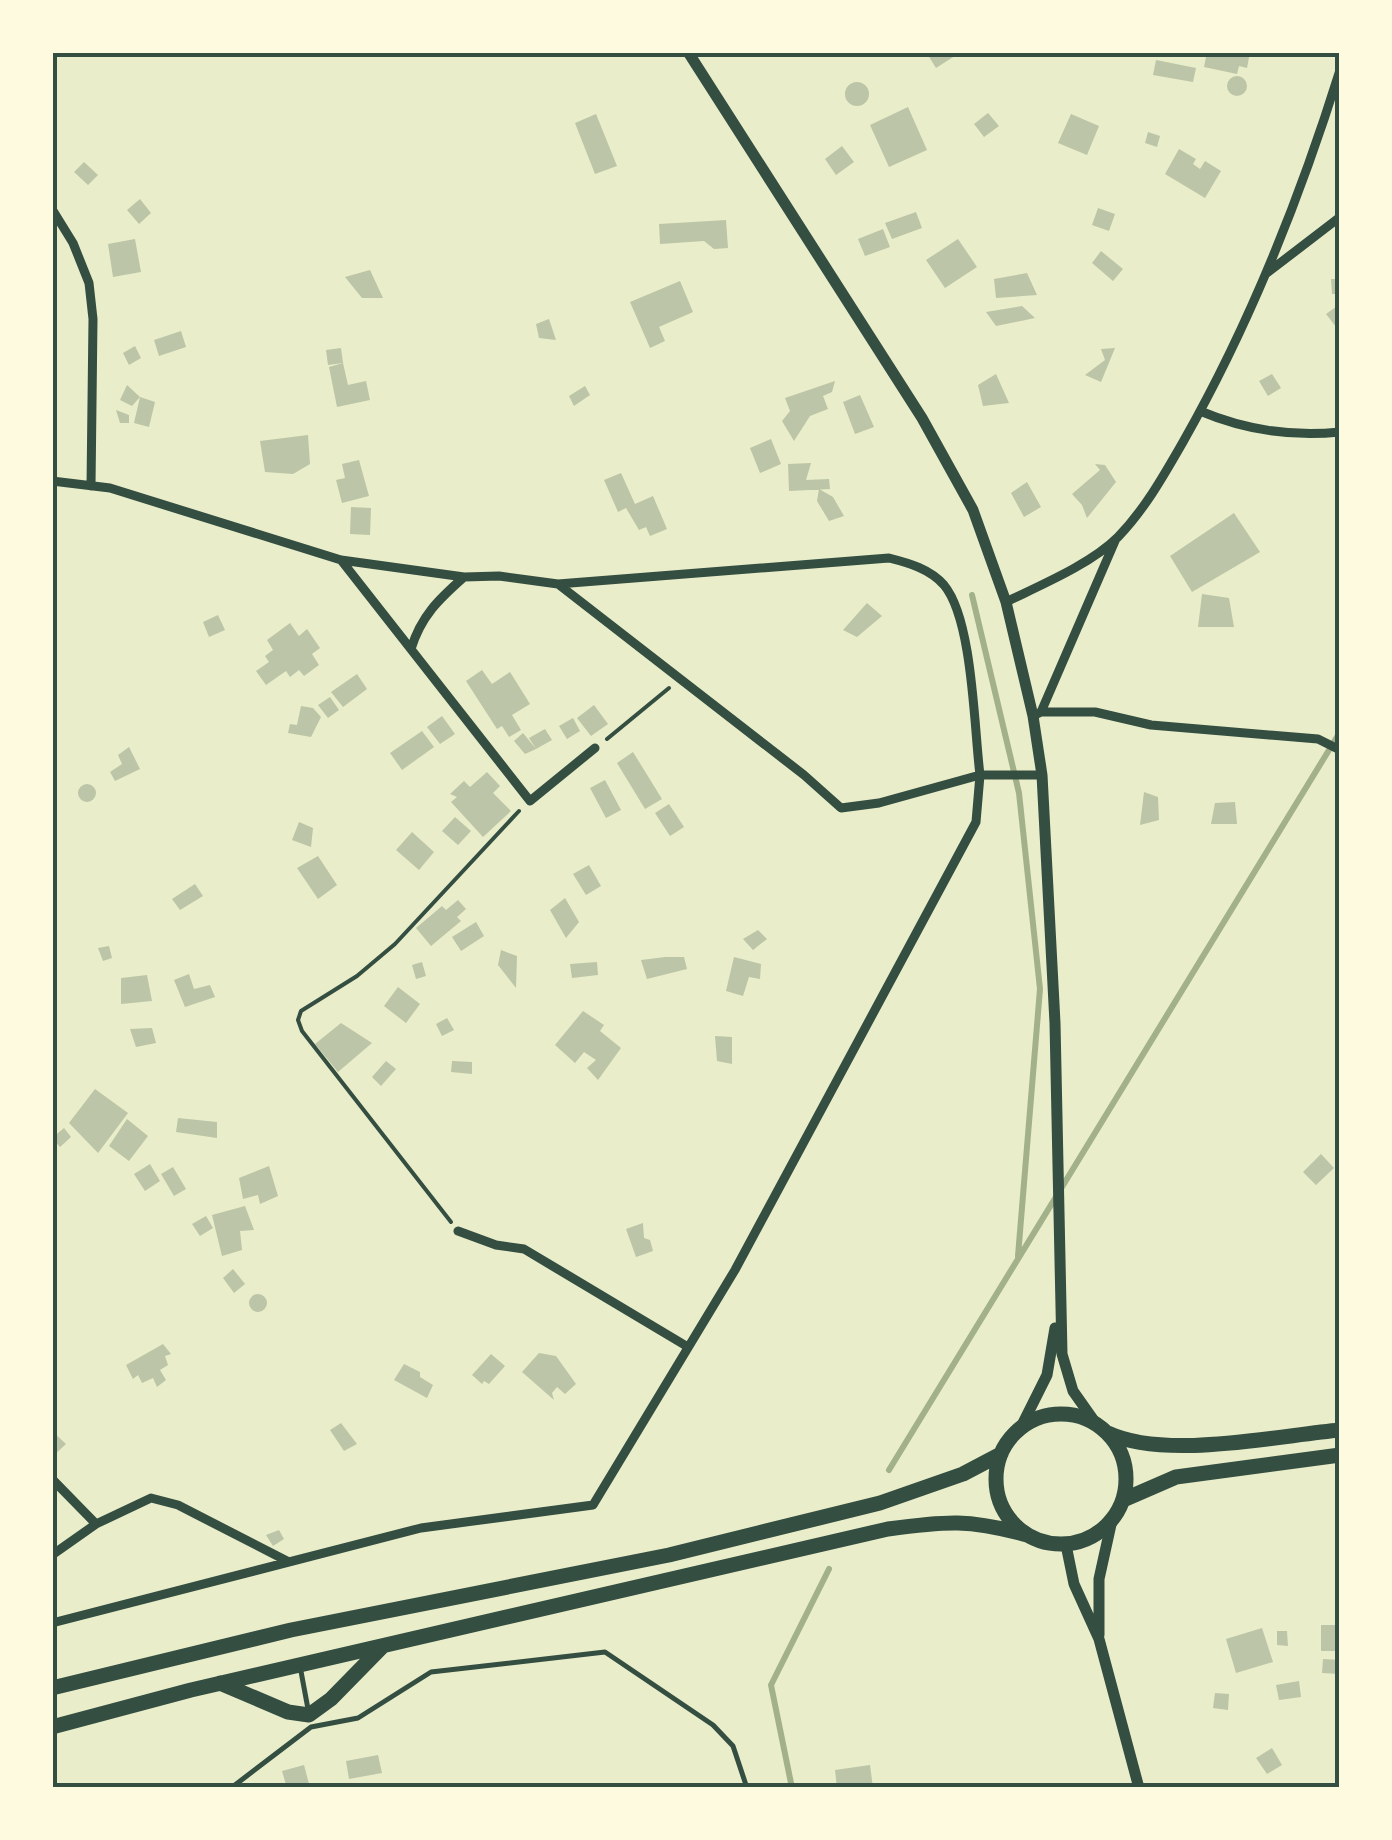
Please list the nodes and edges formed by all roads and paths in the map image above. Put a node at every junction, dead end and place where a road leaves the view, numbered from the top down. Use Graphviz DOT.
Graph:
graph roads {
  1 [pos="688,52"];
  2 [pos="1340,70"];
  3 [pos="52,209"];
  4 [pos="1340,217"];
  5 [pos="1265,275"];
  6 [pos="1200,412"];
  7 [pos="1340,432"];
  8 [pos="52,480"];
  9 [pos="91,486"];
  10 [pos="1116,539"];
  11 [pos="341,560"];
  12 [pos="464,577"];
  13 [pos="558,584"];
  14 [pos="1006,602"];
  15 [pos="411,649"];
  16 [pos="681,678"];
  17 [pos="1038,714"];
  18 [pos="595,748"];
  19 [pos="1340,750"];
  20 [pos="1042,774"];
  21 [pos="980,775"];
  22 [pos="530,801"];
  23 [pos="458,1231"];
  24 [pos="1059,1306"];
  25 [pos="688,1348"];
  26 [pos="1022,1427"];
  27 [pos="1101,1428"];
  28 [pos="1340,1430"];
  29 [pos="1001,1454"];
  30 [pos="1340,1455"];
  31 [pos="52,1479"];
  32 [pos="1123,1500"];
  33 [pos="1112,1520"];
  34 [pos="96,1524"];
  35 [pos="1028,1535"];
  36 [pos="1066,1545"];
  37 [pos="52,1556"];
  38 [pos="290,1562"];
  39 [pos="52,1623"];
  40 [pos="1099,1639"];
  41 [pos="382,1647"];
  42 [pos="300,1666"];
  43 [pos="220,1684"];
  44 [pos="52,1688"];
  45 [pos="310,1720"];
  46 [pos="52,1727"];
  47 [pos="231,1788"];
  48 [pos="747,1788"];
  49 [pos="1139,1788"];
  1 -- 14 [label="street"];
  2 -- 5 [label="street"];
  3 -- 9 [label="street"];
  4 -- 5 [label="street"];
  5 -- 6 [label="street"];
  6 -- 7 [label="street"];
  6 -- 10 [label="street"];
  8 -- 9 [label="street"];
  9 -- 11 [label="street"];
  10 -- 14 [label="street"];
  10 -- 17 [label="street"];
  11 -- 12 [label="street"];
  11 -- 15 [label="street"];
  12 -- 13 [label="street"];
  12 -- 15 [label="street"];
  13 -- 16 [label="street"];
  13 -- 21 [label="street"];
  14 -- 17 [label="street"];
  15 -- 22 [label="street"];
  16 -- 18 [label="path"];
  16 -- 21 [label="street"];
  17 -- 19 [label="street"];
  17 -- 20 [label="street"];
  18 -- 22 [label="street"];
  20 -- 21 [label="street"];
  20 -- 24 [label="street"];
  21 -- 25 [label="street"];
  22 -- 23 [label="path"];
  23 -- 25 [label="street"];
  24 -- 26 [label="street"];
  24 -- 27 [label="street"];
  25 -- 38 [label="street"];
  26 -- 27 [label="highway"];
  26 -- 29 [label="highway"];
  27 -- 28 [label="highway"];
  27 -- 32 [label="highway"];
  29 -- 35 [label="highway"];
  29 -- 44 [label="highway"];
  30 -- 32 [label="highway"];
  31 -- 34 [label="street"];
  32 -- 33 [label="highway"];
  33 -- 36 [label="highway"];
  33 -- 40 [label="street"];
  34 -- 37 [label="street"];
  34 -- 38 [label="street"];
  35 -- 36 [label="highway"];
  35 -- 41 [label="highway"];
  36 -- 40 [label="street"];
  38 -- 39 [label="street"];
  40 -- 49 [label="street"];
  41 -- 42 [label="highway"];
  41 -- 45 [label="highway"];
  42 -- 43 [label="highway"];
  42 -- 45 [label="lane"];
  43 -- 45 [label="highway"];
  43 -- 46 [label="highway"];
  45 -- 47 [label="lane"];
  45 -- 48 [label="lane"];
}
